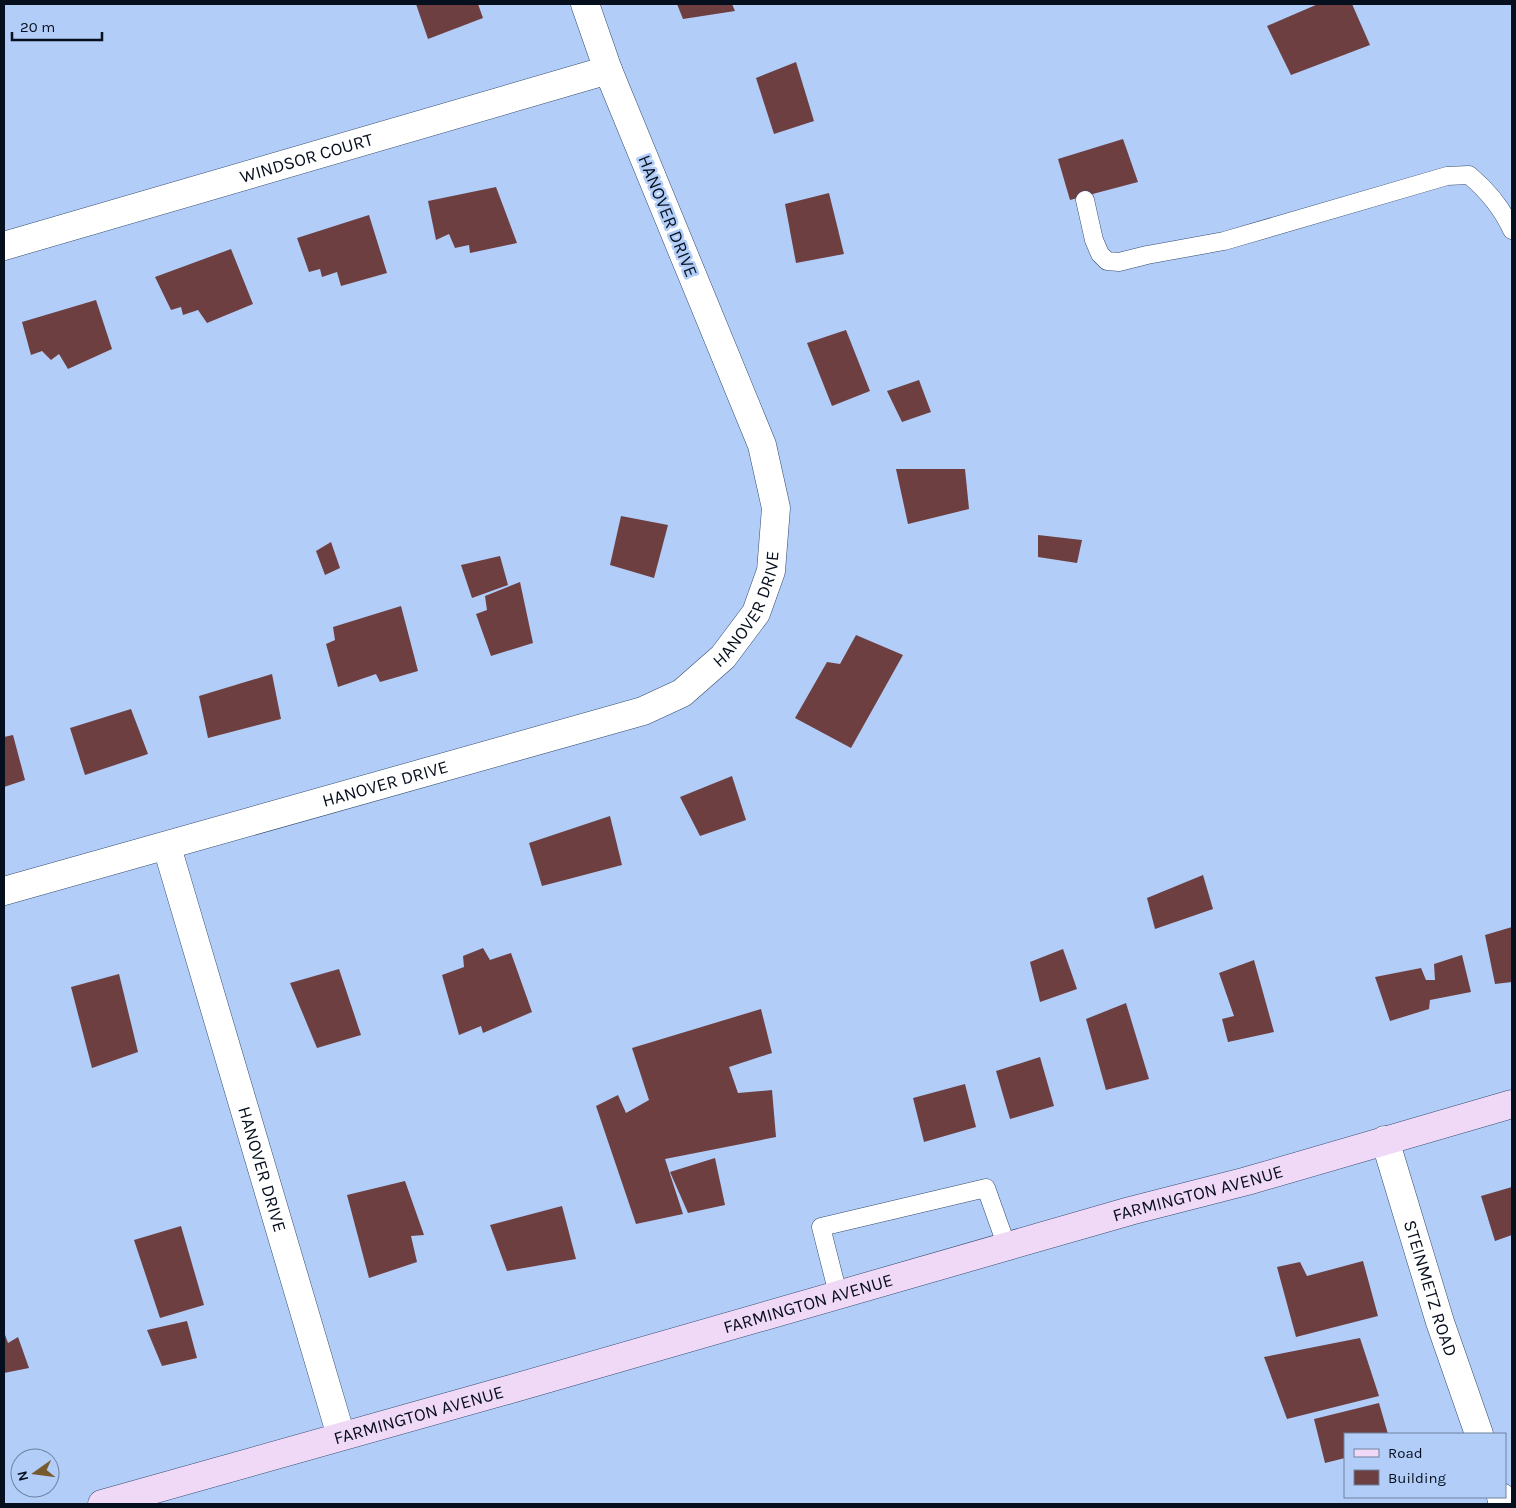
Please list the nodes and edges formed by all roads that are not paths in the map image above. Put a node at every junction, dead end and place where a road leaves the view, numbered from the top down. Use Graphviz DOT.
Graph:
graph roads {
  1 [pos="585,4"];
  2 [pos="608,70"];
  3 [pos="1085,200"];
  4 [pos="1512,230"];
  5 [pos="4,246"];
  6 [pos="167,847"];
  7 [pos="4,892"];
  8 [pos="1512,1104"];
  9 [pos="1385,1140"];
  10 [pos="1007,1246"];
  11 [pos="838,1294"];
  12 [pos="1479,1433"];
  13 [pos="341,1436"];
  14 [pos="102,1504"];
  1 -- 2 [label="street, HANOVER DRIVE"];
  2 -- 5 [label="street, WINDSOR COURT"];
  2 -- 6 [label="street, HANOVER DRIVE"];
  3 -- 4 [label="lane"];
  6 -- 7 [label="street, HANOVER DRIVE"];
  6 -- 13 [label="street, HANOVER DRIVE"];
  8 -- 9 [label="street, FARMINGTON AVENUE"];
  9 -- 10 [label="street, FARMINGTON AVENUE"];
  9 -- 12 [label="street, STEINMETZ ROAD"];
  10 -- 11 [label="street, FARMINGTON AVENUE"];
  10 -- 11 [label="lane"];
  11 -- 13 [label="street, FARMINGTON AVENUE"];
  13 -- 14 [label="street, FARMINGTON AVENUE"];
}
